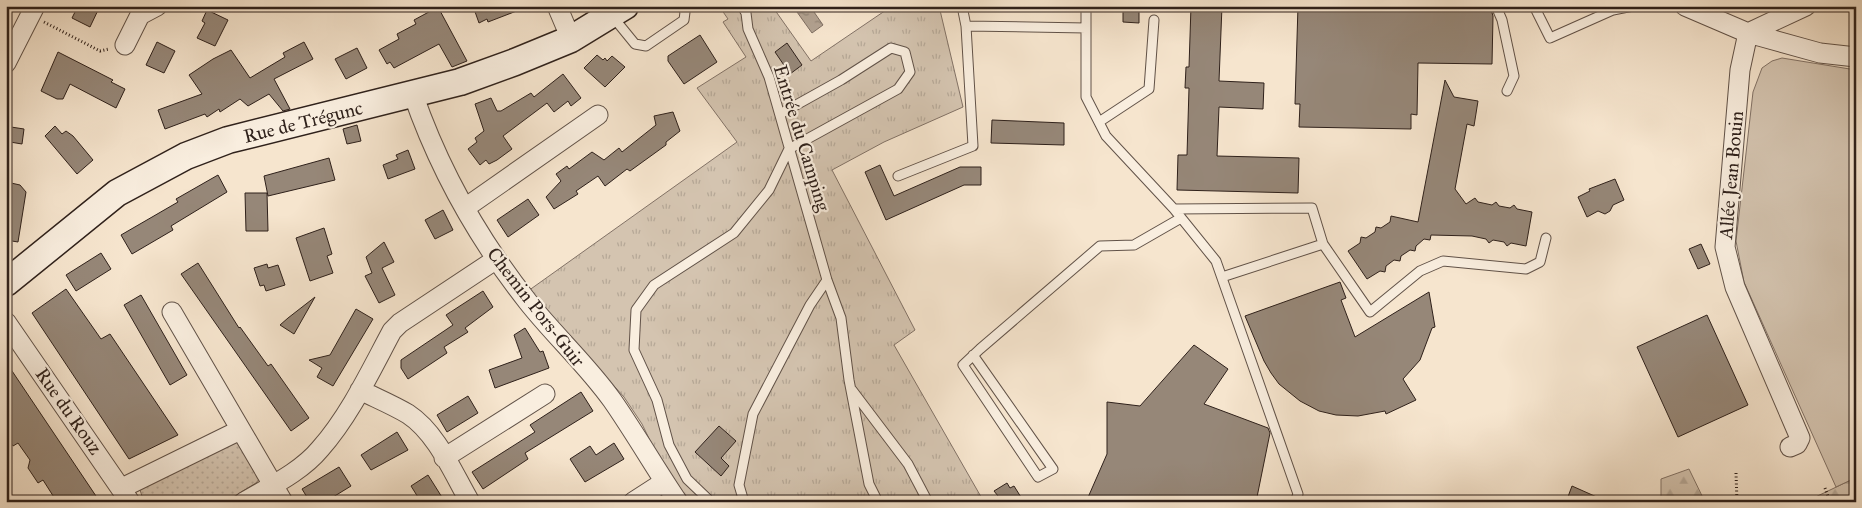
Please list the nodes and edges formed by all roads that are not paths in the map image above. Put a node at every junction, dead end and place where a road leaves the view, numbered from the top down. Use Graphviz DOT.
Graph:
graph roads {
  1 [pos="157,6"];
  2 [pos="556,6"];
  3 [pos="682,6"];
  4 [pos="742,6"];
  5 [pos="962,6"];
  6 [pos="1086,6"];
  7 [pos="1496,6"];
  8 [pos="1534,6"];
  9 [pos="1633,6"];
  10 [pos="1685,6"];
  11 [pos="1806,6"];
  12 [pos="1611,8"];
  13 [pos="618,10"];
  14 [pos="32,11"];
  15 [pos="1154,20"];
  16 [pos="966,26"];
  17 [pos="1086,28"];
  18 [pos="13,33"];
  19 [pos="1748,33"];
  20 [pos="570,39"];
  21 [pos="125,45"];
  22 [pos="1856,57"];
  23 [pos="6,63"];
  24 [pos="1507,91"];
  25 [pos="414,94"];
  26 [pos="780,114"];
  27 [pos="598,115"];
  28 [pos="1099,122"];
  29 [pos="790,149"];
  30 [pos="898,176"];
  31 [pos="465,208"];
  32 [pos="1174,210"];
  33 [pos="1181,218"];
  34 [pos="1546,238"];
  35 [pos="1322,244"];
  36 [pos="495,260"];
  37 [pos="1222,277"];
  38 [pos="827,280"];
  39 [pos="6,283"];
  40 [pos="172,312"];
  41 [pos="6,322"];
  42 [pos="974,355"];
  43 [pos="850,388"];
  44 [pos="360,390"];
  45 [pos="545,394"];
  46 [pos="240,430"];
  47 [pos="1790,447"];
  48 [pos="444,458"];
  49 [pos="664,482"];
  50 [pos="272,484"];
  51 [pos="126,495"];
  52 [pos="244,502"];
  53 [pos="282,502"];
  54 [pos="470,502"];
  55 [pos="633,502"];
  56 [pos="678,502"];
  57 [pos="711,502"];
  58 [pos="744,502"];
  59 [pos="878,502"];
  60 [pos="928,502"];
  61 [pos="1295,502"];
  1 -- 21 [label="street"];
  2 -- 20 [label="street"];
  3 -- 13 [label="lane"];
  4 -- 26 [label="lane, Entrée du Camping"];
  5 -- 16 [label="lane"];
  6 -- 17 [label="lane"];
  7 -- 24 [label="lane"];
  8 -- 12 [label="lane"];
  9 -- 12 [label="lane"];
  10 -- 19 [label="street"];
  11 -- 19 [label="street"];
  13 -- 20 [label="main road, Rue de Trégunc"];
  14 -- 18 [label="street"];
  15 -- 28 [label="lane"];
  16 -- 17 [label="lane"];
  16 -- 30 [label="lane"];
  17 -- 28 [label="lane"];
  18 -- 23 [label="street"];
  19 -- 22 [label="street"];
  19 -- 47 [label="street, Allée Jean Bouin"];
  20 -- 25 [label="main road, Rue de Trégunc"];
  25 -- 31 [label="street, Chemin Pors-Guir"];
  25 -- 39 [label="main road, Rue de Trégunc"];
  26 -- 29 [label="lane, Entrée du Camping"];
  26 -- 29 [label="lane"];
  27 -- 31 [label="street"];
  28 -- 32 [label="lane"];
  29 -- 38 [label="lane, Entrée du Camping"];
  29 -- 57 [label="lane"];
  31 -- 36 [label="street, Chemin Pors-Guir"];
  32 -- 33 [label="lane"];
  32 -- 35 [label="lane"];
  33 -- 37 [label="lane"];
  33 -- 42 [label="lane"];
  34 -- 35 [label="lane"];
  35 -- 37 [label="lane"];
  36 -- 44 [label="street"];
  36 -- 49 [label="street, Chemin Pors-Guir"];
  37 -- 61 [label="lane"];
  38 -- 43 [label="lane, Entrée du Camping"];
  38 -- 58 [label="lane"];
  40 -- 46 [label="street"];
  41 -- 51 [label="street, Rue du Rouz"];
  42 -- 42 [label="lane"];
  43 -- 59 [label="lane, Entrée du Camping"];
  43 -- 60 [label="lane"];
  44 -- 48 [label="street"];
  44 -- 50 [label="street"];
  45 -- 48 [label="street"];
  46 -- 50 [label="street"];
  46 -- 51 [label="street"];
  48 -- 54 [label="street"];
  49 -- 55 [label="street"];
  49 -- 56 [label="street, Chemin Pors-Guir"];
  50 -- 52 [label="street"];
  50 -- 53 [label="street"];
}
